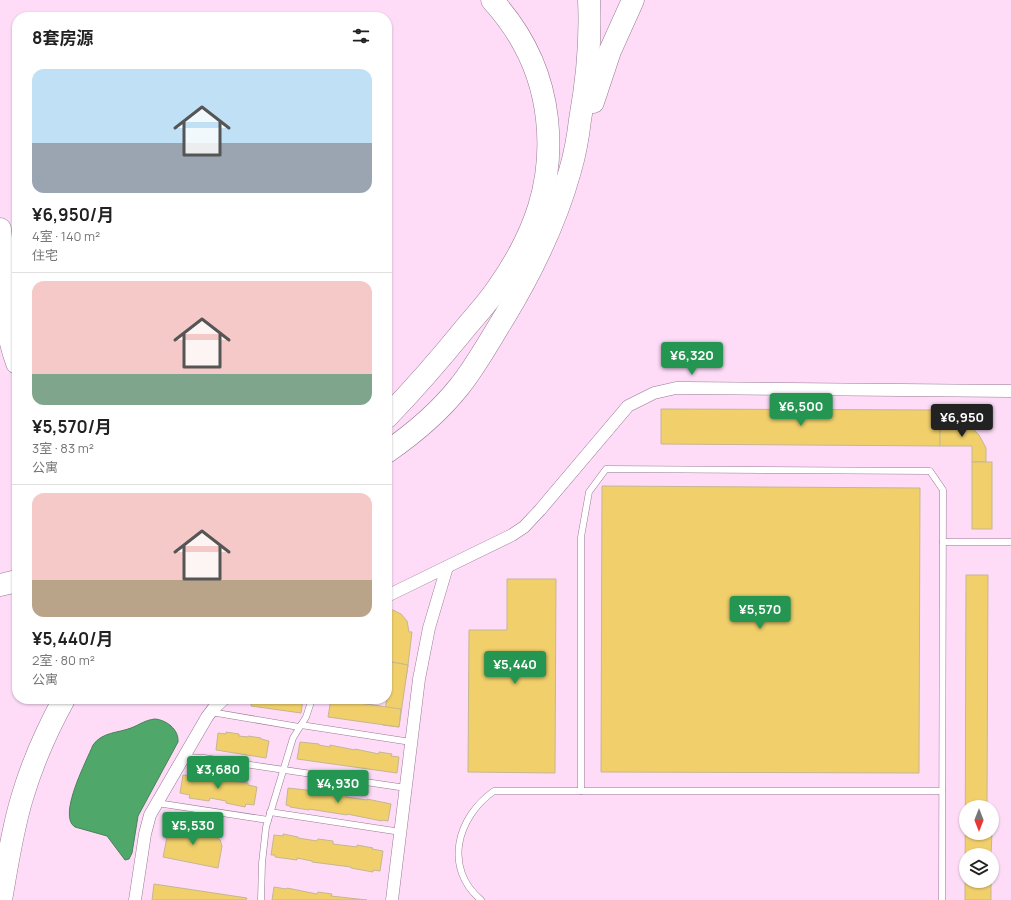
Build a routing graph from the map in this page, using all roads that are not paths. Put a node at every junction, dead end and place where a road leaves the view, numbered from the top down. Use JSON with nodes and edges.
{"nodes":[{"id":1,"x":492,"y":0,"type":"edge"},
{"id":2,"x":577,"y":0,"type":"edge"},
{"id":3,"x":589,"y":0,"type":"edge"},
{"id":4,"x":633,"y":0,"type":"edge"},
{"id":5,"x":571,"y":170,"type":"junction"},
{"id":6,"x":539,"y":208,"type":"junction"},
{"id":7,"x":0,"y":229,"type":"edge"},
{"id":8,"x":12,"y":346,"type":"edge"},
{"id":9,"x":1011,"y":391,"type":"edge"},
{"id":10,"x":392,"y":412,"type":"edge"},
{"id":11,"x":392,"y":448,"type":"edge"},
{"id":12,"x":943,"y":542,"type":"junction"},
{"id":13,"x":1011,"y":542,"type":"edge"},
{"id":14,"x":447,"y":567,"type":"junction"},
{"id":15,"x":12,"y":582,"type":"edge"},
{"id":16,"x":0,"y":585,"type":"edge"},
{"id":17,"x":12,"y":593,"type":"edge"},
{"id":18,"x":392,"y":594,"type":"edge"},
{"id":19,"x":0,"y":596,"type":"edge"},
{"id":20,"x":61,"y":704,"type":"edge"},
{"id":21,"x":219,"y":704,"type":"edge"},
{"id":22,"x":310,"y":704,"type":"edge"},
{"id":23,"x":211,"y":712,"type":"junction"},
{"id":24,"x":300,"y":726,"type":"junction"},
{"id":25,"x":411,"y":742,"type":"junction"},
{"id":26,"x":184,"y":757,"type":"junction"},
{"id":27,"x":283,"y":770,"type":"junction"},
{"id":28,"x":406,"y":788,"type":"junction"},
{"id":29,"x":581,"y":791,"type":"junction"},
{"id":30,"x":942,"y":791,"type":"junction"},
{"id":31,"x":157,"y":803,"type":"junction"},
{"id":32,"x":270,"y":812,"type":"junction"},
{"id":33,"x":268,"y":820,"type":"junction"},
{"id":34,"x":401,"y":832,"type":"junction"},
{"id":35,"x":1,"y":900,"type":"edge"},
{"id":36,"x":135,"y":900,"type":"edge"},
{"id":37,"x":261,"y":900,"type":"edge"},
{"id":38,"x":392,"y":900,"type":"edge"},
{"id":39,"x":481,"y":900,"type":"edge"},
{"id":40,"x":942,"y":900,"type":"edge"}],
"edges":[{"from":1,"to":6,"type":"highway"},
{"from":2,"to":6,"type":"highway"},
{"from":3,"to":5,"type":"highway"},
{"from":4,"to":5,"type":"highway"},
{"from":5,"to":11,"type":"highway"},
{"from":6,"to":10,"type":"highway"},
{"from":7,"to":8,"type":"highway"},
{"from":9,"to":14,"type":"street"},
{"from":12,"to":13,"type":"lane"},
{"from":12,"to":29,"type":"lane"},
{"from":12,"to":30,"type":"lane"},
{"from":14,"to":18,"type":"street"},
{"from":14,"to":25,"type":"street"},
{"from":15,"to":16,"type":"highway"},
{"from":17,"to":19,"type":"highway"},
{"from":20,"to":35,"type":"highway"},
{"from":21,"to":23,"type":"street"},
{"from":22,"to":24,"type":"lane"},
{"from":23,"to":24,"type":"lane"},
{"from":23,"to":26,"type":"street"},
{"from":24,"to":25,"type":"lane"},
{"from":24,"to":27,"type":"lane"},
{"from":25,"to":28,"type":"street"},
{"from":26,"to":27,"type":"lane"},
{"from":26,"to":31,"type":"street"},
{"from":27,"to":28,"type":"lane"},
{"from":27,"to":32,"type":"lane"},
{"from":28,"to":34,"type":"street"},
{"from":29,"to":30,"type":"lane"},
{"from":29,"to":39,"type":"lane"},
{"from":30,"to":40,"type":"lane"},
{"from":31,"to":33,"type":"lane"},
{"from":31,"to":36,"type":"street"},
{"from":32,"to":33,"type":"lane"},
{"from":32,"to":34,"type":"lane"},
{"from":33,"to":37,"type":"lane"},
{"from":34,"to":38,"type":"street"}]}
